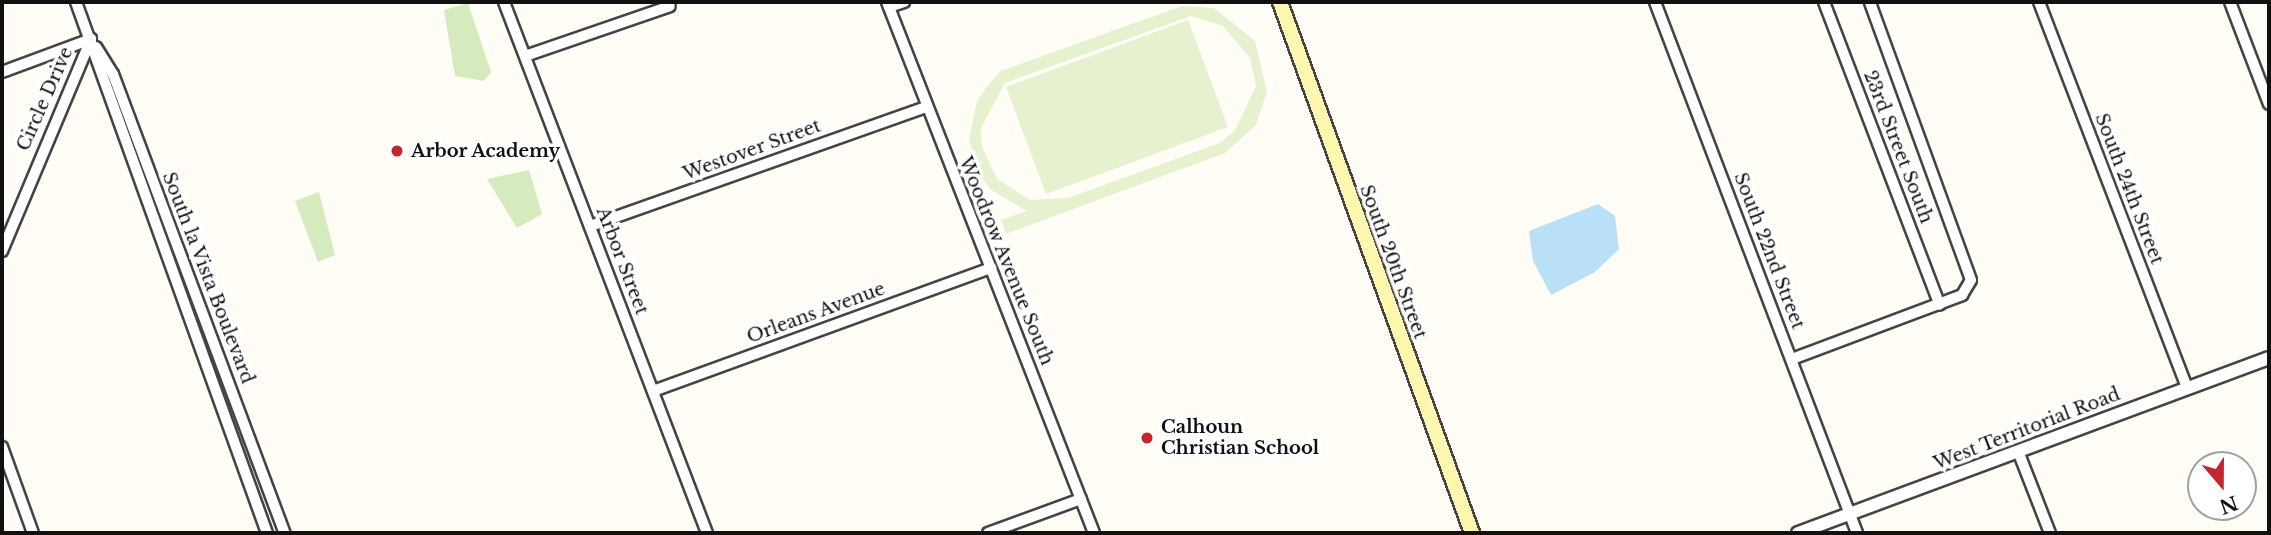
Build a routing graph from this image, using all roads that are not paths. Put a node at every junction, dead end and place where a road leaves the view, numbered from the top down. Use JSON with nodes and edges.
{"nodes":[{"id":1,"x":76,"y":2,"type":"edge"},
{"id":2,"x":504,"y":2,"type":"edge"},
{"id":3,"x":904,"y":2,"type":"edge"},
{"id":4,"x":1280,"y":2,"type":"edge"},
{"id":5,"x":1655,"y":2,"type":"edge"},
{"id":6,"x":1824,"y":2,"type":"edge"},
{"id":7,"x":1870,"y":2,"type":"edge"},
{"id":8,"x":2039,"y":2,"type":"edge"},
{"id":9,"x":2230,"y":2,"type":"edge"},
{"id":10,"x":888,"y":4,"type":"edge"},
{"id":11,"x":670,"y":6,"type":"dead end"},
{"id":12,"x":91,"y":39,"type":"junction"},
{"id":13,"x":525,"y":56,"type":"junction"},
{"id":14,"x":2,"y":72,"type":"edge"},
{"id":15,"x":2269,"y":104,"type":"edge"},
{"id":16,"x":926,"y":107,"type":"junction"},
{"id":17,"x":590,"y":226,"type":"junction"},
{"id":18,"x":2,"y":251,"type":"edge"},
{"id":19,"x":991,"y":268,"type":"junction"},
{"id":20,"x":1940,"y":305,"type":"junction"},
{"id":21,"x":2269,"y":358,"type":"edge"},
{"id":22,"x":1792,"y":359,"type":"junction"},
{"id":23,"x":2187,"y":388,"type":"junction"},
{"id":24,"x":653,"y":391,"type":"junction"},
{"id":25,"x":2,"y":447,"type":"edge"},
{"id":26,"x":2018,"y":451,"type":"junction"},
{"id":27,"x":1081,"y":499,"type":"junction"},
{"id":28,"x":1850,"y":514,"type":"junction"},
{"id":29,"x":33,"y":533,"type":"edge"},
{"id":30,"x":267,"y":533,"type":"edge"},
{"id":31,"x":285,"y":533,"type":"edge"},
{"id":32,"x":707,"y":533,"type":"edge"},
{"id":33,"x":988,"y":533,"type":"edge"},
{"id":34,"x":1094,"y":533,"type":"edge"},
{"id":35,"x":1472,"y":533,"type":"edge"},
{"id":36,"x":1798,"y":533,"type":"edge"},
{"id":37,"x":1857,"y":533,"type":"edge"},
{"id":38,"x":2050,"y":533,"type":"edge"}],
"edges":[{"from":1,"to":12,"type":"street","name":"South la Vista Boulevard"},
{"from":2,"to":13,"type":"street","name":"Arbor Street"},
{"from":3,"to":10,"type":"street"},
{"from":4,"to":35,"type":"main road","name":"South 20th Street"},
{"from":5,"to":22,"type":"street","name":"South 22nd Street"},
{"from":6,"to":20,"type":"street","name":"23rd Street South"},
{"from":7,"to":20,"type":"street","name":"23rd Street South"},
{"from":8,"to":23,"type":"street","name":"South 24th Street"},
{"from":9,"to":15,"type":"street"},
{"from":10,"to":16,"type":"street","name":"Woodrow Avenue South"},
{"from":11,"to":13,"type":"street"},
{"from":12,"to":14,"type":"street"},
{"from":12,"to":18,"type":"street","name":"Circle Drive"},
{"from":12,"to":30,"type":"street","name":"South la Vista Boulevard"},
{"from":12,"to":31,"type":"street","name":"South la Vista Boulevard"},
{"from":13,"to":17,"type":"street","name":"Arbor Street"},
{"from":16,"to":17,"type":"street","name":"Westover Street"},
{"from":16,"to":19,"type":"street","name":"Woodrow Avenue South"},
{"from":17,"to":24,"type":"street","name":"Arbor Street"},
{"from":19,"to":24,"type":"street","name":"Orleans Avenue"},
{"from":19,"to":27,"type":"street","name":"Woodrow Avenue South"},
{"from":20,"to":22,"type":"street"},
{"from":21,"to":23,"type":"street","name":"West Territorial Road"},
{"from":22,"to":28,"type":"street","name":"South 22nd Street"},
{"from":23,"to":26,"type":"street","name":"West Territorial Road"},
{"from":24,"to":32,"type":"street","name":"Arbor Street"},
{"from":25,"to":29,"type":"street"},
{"from":26,"to":28,"type":"street","name":"West Territorial Road"},
{"from":26,"to":38,"type":"street"},
{"from":27,"to":33,"type":"street"},
{"from":27,"to":34,"type":"street","name":"Woodrow Avenue South"},
{"from":28,"to":36,"type":"street","name":"West Territorial Road"},
{"from":28,"to":37,"type":"street","name":"South 22nd Street"}]}
